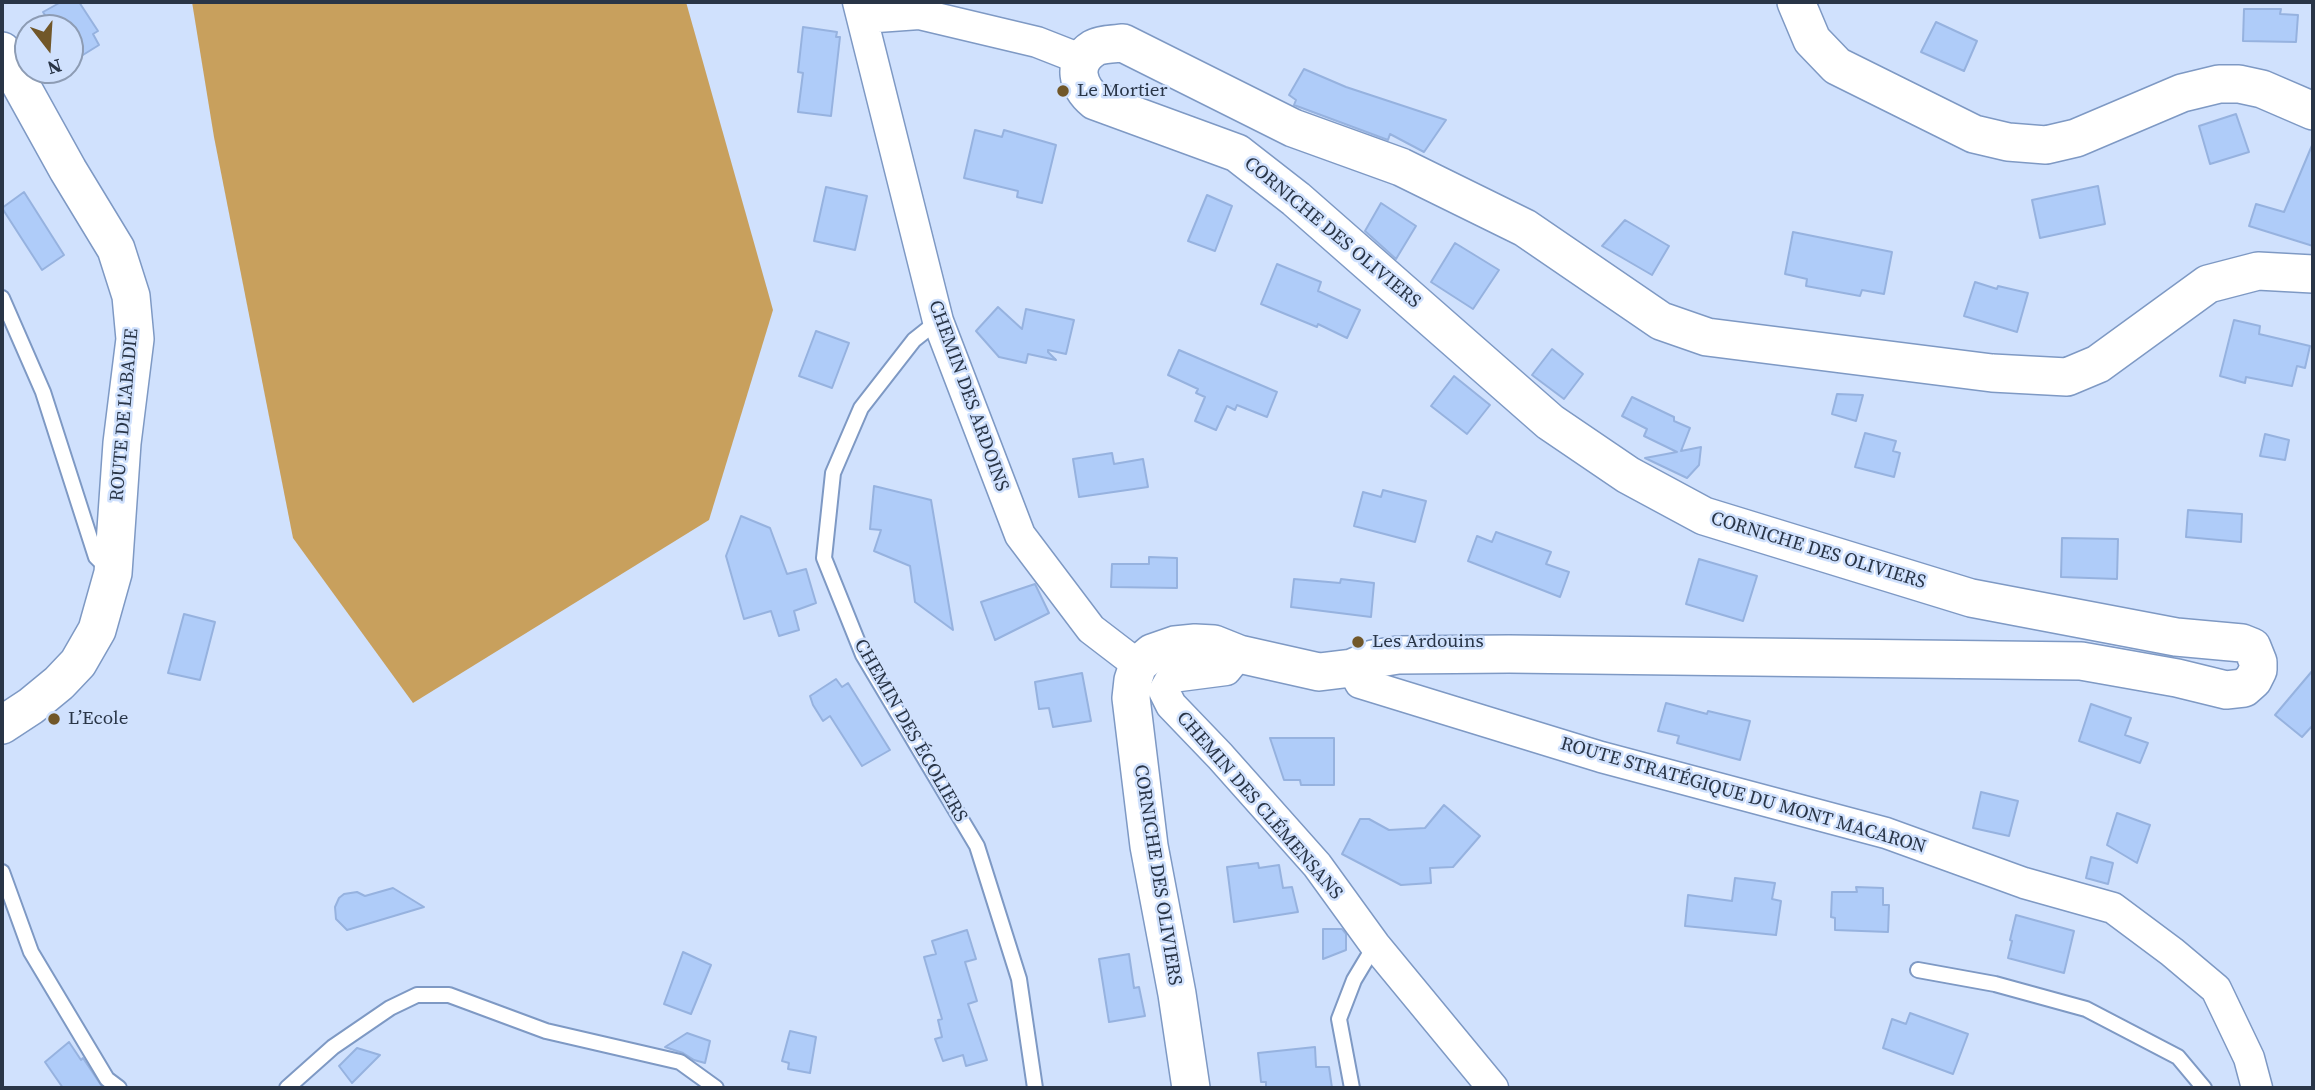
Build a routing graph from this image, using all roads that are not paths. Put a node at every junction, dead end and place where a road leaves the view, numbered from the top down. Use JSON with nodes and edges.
{"nodes":[{"id":1,"x":1796,"y":2,"type":"edge"},
{"id":2,"x":861,"y":10,"type":"edge"},
{"id":3,"x":2,"y":51,"type":"edge"},
{"id":4,"x":1083,"y":60,"type":"junction"},
{"id":5,"x":2313,"y":111,"type":"edge"},
{"id":6,"x":2313,"y":274,"type":"edge"},
{"id":7,"x":2,"y":299,"type":"edge"},
{"id":8,"x":938,"y":321,"type":"junction"},
{"id":9,"x":113,"y":573,"type":"junction"},
{"id":10,"x":1239,"y":654,"type":"junction"},
{"id":11,"x":1138,"y":665,"type":"junction"},
{"id":12,"x":1352,"y":668,"type":"junction"},
{"id":13,"x":2,"y":724,"type":"edge"},
{"id":14,"x":2,"y":872,"type":"edge"},
{"id":15,"x":1375,"y":944,"type":"junction"},
{"id":16,"x":1918,"y":970,"type":"dead end"},
{"id":17,"x":119,"y":1088,"type":"edge"},
{"id":18,"x":287,"y":1088,"type":"edge"},
{"id":19,"x":716,"y":1088,"type":"edge"},
{"id":20,"x":1035,"y":1088,"type":"edge"},
{"id":21,"x":1191,"y":1088,"type":"edge"},
{"id":22,"x":1352,"y":1088,"type":"edge"},
{"id":23,"x":1493,"y":1088,"type":"edge"},
{"id":24,"x":2204,"y":1088,"type":"edge"},
{"id":25,"x":2257,"y":1088,"type":"edge"}],
"edges":[{"from":1,"to":5,"type":"street"},
{"from":2,"to":4,"type":"street"},
{"from":2,"to":8,"type":"street","name":"CHEMIN DES ARDOINS"},
{"from":3,"to":9,"type":"street","name":"ROUTE DE L'ABADIE"},
{"from":4,"to":6,"type":"street"},
{"from":4,"to":12,"type":"street","name":"CORNICHE DES OLIVIERS"},
{"from":7,"to":9,"type":"lane"},
{"from":8,"to":11,"type":"street","name":"CHEMIN DES ARDOINS"},
{"from":8,"to":20,"type":"lane","name":"CHEMIN DES ÉCOLIERS"},
{"from":9,"to":13,"type":"street","name":"ROUTE DE L'ABADIE"},
{"from":10,"to":11,"type":"street","name":"CORNICHE DES OLIVIERS"},
{"from":10,"to":12,"type":"street","name":"CORNICHE DES OLIVIERS"},
{"from":10,"to":15,"type":"street","name":"CHEMIN DES CLÉMENSANS"},
{"from":11,"to":21,"type":"street","name":"CORNICHE DES OLIVIERS"},
{"from":12,"to":25,"type":"street","name":"ROUTE STRATÉGIQUE DU MONT MACARON"},
{"from":14,"to":17,"type":"lane"},
{"from":15,"to":22,"type":"lane"},
{"from":15,"to":23,"type":"street","name":"CHEMIN DES CLÉMENSANS"},
{"from":16,"to":24,"type":"lane"},
{"from":18,"to":19,"type":"lane"}]}
